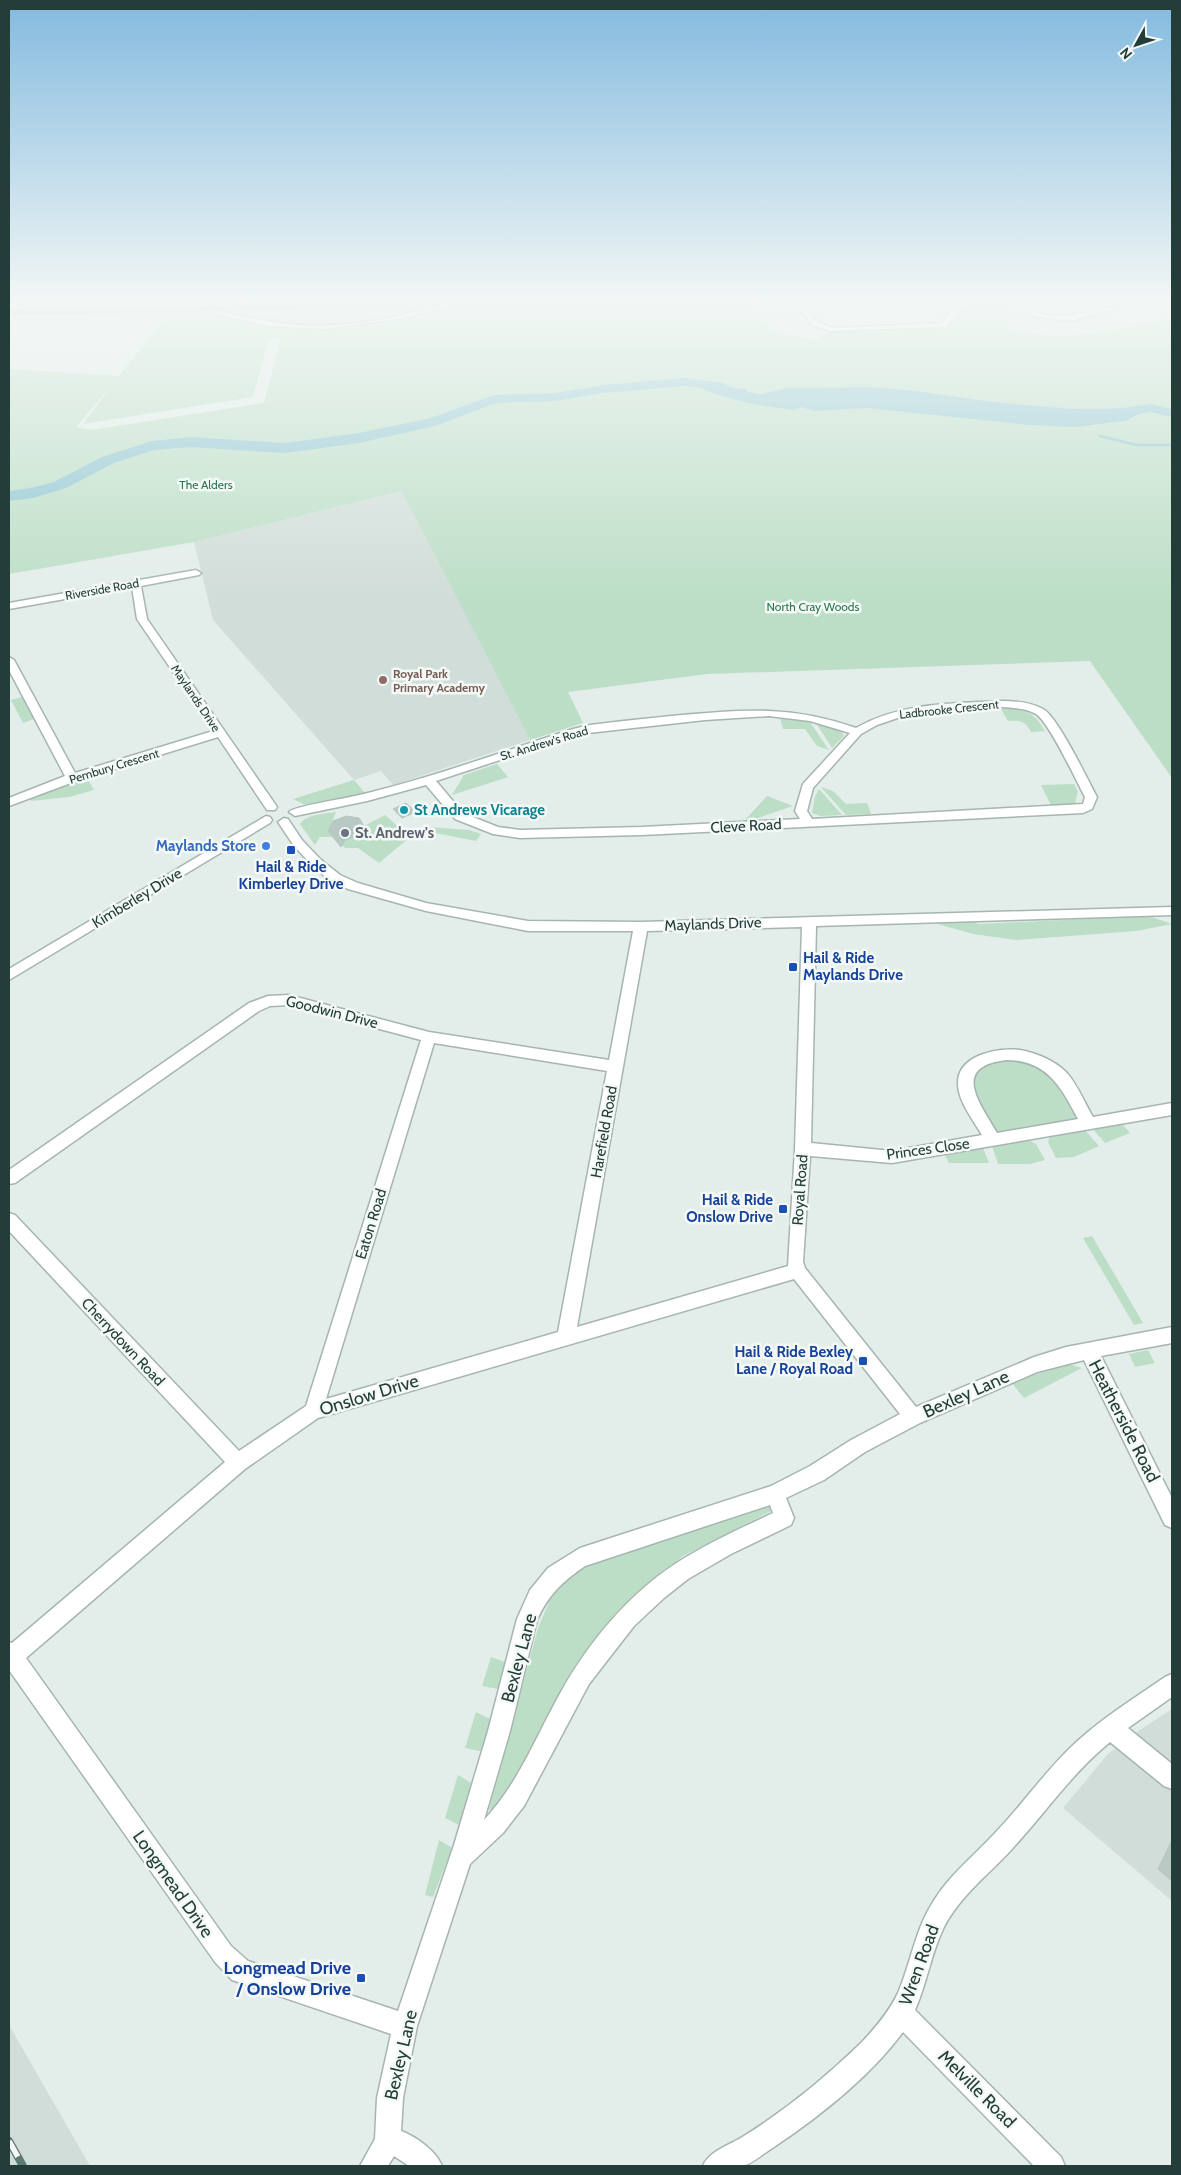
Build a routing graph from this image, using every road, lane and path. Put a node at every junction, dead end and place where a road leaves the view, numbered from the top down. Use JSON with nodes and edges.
{"nodes":[{"id":1,"x":196,"y":574,"type":"dead end"},
{"id":2,"x":136,"y":584,"type":"junction"},
{"id":3,"x":9,"y":606,"type":"edge"},
{"id":4,"x":9,"y":660,"type":"edge"},
{"id":5,"x":857,"y":732,"type":"junction"},
{"id":6,"x":220,"y":733,"type":"junction"},
{"id":7,"x":72,"y":778,"type":"junction"},
{"id":8,"x":428,"y":780,"type":"junction"},
{"id":9,"x":9,"y":802,"type":"edge"},
{"id":10,"x":271,"y":807,"type":"junction"},
{"id":11,"x":1083,"y":809,"type":"joint"},
{"id":12,"x":295,"y":812,"type":"junction"},
{"id":13,"x":266,"y":820,"type":"junction"},
{"id":14,"x":284,"y":822,"type":"junction"},
{"id":15,"x":808,"y":822,"type":"junction"},
{"id":16,"x":1172,"y":911,"type":"edge"},
{"id":17,"x":809,"y":922,"type":"junction"},
{"id":18,"x":641,"y":927,"type":"junction"},
{"id":19,"x":9,"y":975,"type":"edge"},
{"id":20,"x":429,"y":1037,"type":"junction"},
{"id":21,"x":616,"y":1067,"type":"junction"},
{"id":22,"x":1172,"y":1109,"type":"edge"},
{"id":23,"x":1089,"y":1124,"type":"junction"},
{"id":24,"x":993,"y":1140,"type":"junction"},
{"id":25,"x":803,"y":1149,"type":"junction"},
{"id":26,"x":9,"y":1178,"type":"edge"},
{"id":27,"x":9,"y":1220,"type":"edge"},
{"id":28,"x":797,"y":1271,"type":"junction"},
{"id":29,"x":1172,"y":1335,"type":"edge"},
{"id":30,"x":566,"y":1337,"type":"junction"},
{"id":31,"x":1089,"y":1351,"type":"junction"},
{"id":32,"x":313,"y":1412,"type":"junction"},
{"id":33,"x":913,"y":1417,"type":"junction"},
{"id":34,"x":238,"y":1463,"type":"junction"},
{"id":35,"x":775,"y":1494,"type":"junction"},
{"id":36,"x":1172,"y":1518,"type":"edge"},
{"id":37,"x":10,"y":1654,"type":"edge"},
{"id":38,"x":1172,"y":1684,"type":"edge"},
{"id":39,"x":1110,"y":1728,"type":"junction"},
{"id":40,"x":1172,"y":1778,"type":"edge"},
{"id":41,"x":461,"y":1858,"type":"junction"},
{"id":42,"x":901,"y":2013,"type":"junction"},
{"id":43,"x":405,"y":2026,"type":"junction"},
{"id":44,"x":388,"y":2142,"type":"junction"},
{"id":45,"x":373,"y":2166,"type":"edge"},
{"id":46,"x":429,"y":2166,"type":"edge"},
{"id":47,"x":716,"y":2166,"type":"edge"},
{"id":48,"x":1052,"y":2166,"type":"edge"}],
"edges":[{"from":1,"to":2,"type":"street","name":"Riverside Road"},
{"from":2,"to":3,"type":"street","name":"Riverside Road"},
{"from":2,"to":6,"type":"street","name":"Maylands Drive"},
{"from":4,"to":7,"type":"street"},
{"from":5,"to":8,"type":"street","name":"St. Andrew's Road"},
{"from":5,"to":11,"type":"street","name":"Ladbrooke Crescent"},
{"from":5,"to":15,"type":"street","name":"Ladbrooke Crescent"},
{"from":6,"to":7,"type":"street","name":"Pembury Crescent"},
{"from":6,"to":10,"type":"street","name":"Maylands Drive"},
{"from":7,"to":9,"type":"street","name":"Pembury Crescent"},
{"from":8,"to":12,"type":"street","name":"St. Andrew's Road"},
{"from":8,"to":15,"type":"street","name":"Cleve Road"},
{"from":10,"to":12,"type":"street"},
{"from":10,"to":13,"type":"street"},
{"from":11,"to":15,"type":"street","name":"Cleve Road"},
{"from":12,"to":14,"type":"street"},
{"from":13,"to":14,"type":"street"},
{"from":13,"to":19,"type":"street","name":"Kimberley Drive"},
{"from":14,"to":18,"type":"street","name":"Maylands Drive"},
{"from":16,"to":17,"type":"street","name":"Maylands Drive"},
{"from":17,"to":18,"type":"street","name":"Maylands Drive"},
{"from":17,"to":25,"type":"street","name":"Royal Road"},
{"from":18,"to":21,"type":"street","name":"Harefield Road"},
{"from":20,"to":21,"type":"street","name":"Goodwin Drive"},
{"from":20,"to":26,"type":"street","name":"Goodwin Drive"},
{"from":20,"to":32,"type":"street","name":"Eaton Road"},
{"from":21,"to":30,"type":"street","name":"Harefield Road"},
{"from":22,"to":23,"type":"street","name":"Princes Close"},
{"from":23,"to":24,"type":"street","name":"Princes Close"},
{"from":23,"to":24,"type":"street","name":"Princes Close"},
{"from":24,"to":25,"type":"street","name":"Princes Close"},
{"from":25,"to":28,"type":"street","name":"Royal Road"},
{"from":27,"to":34,"type":"street","name":"Cherrydown Road"},
{"from":28,"to":30,"type":"street","name":"Onslow Drive"},
{"from":28,"to":33,"type":"street"},
{"from":29,"to":31,"type":"street","name":"Bexley Lane"},
{"from":30,"to":32,"type":"street","name":"Onslow Drive"},
{"from":31,"to":33,"type":"street","name":"Bexley Lane"},
{"from":31,"to":36,"type":"street","name":"Heatherside Road"},
{"from":32,"to":34,"type":"street","name":"Onslow Drive"},
{"from":33,"to":35,"type":"street","name":"Bexley Lane"},
{"from":34,"to":37,"type":"street","name":"Onslow Drive"},
{"from":35,"to":41,"type":"street","name":"Bexley Lane"},
{"from":35,"to":41,"type":"street","name":"Bexley Lane"},
{"from":37,"to":43,"type":"street","name":"Longmead Drive"},
{"from":38,"to":39,"type":"street","name":"Wren Road"},
{"from":39,"to":40,"type":"street"},
{"from":39,"to":42,"type":"street","name":"Wren Road"},
{"from":41,"to":43,"type":"street","name":"Bexley Lane"},
{"from":42,"to":47,"type":"street","name":"Wren Road"},
{"from":42,"to":48,"type":"street","name":"Melville Road"},
{"from":43,"to":44,"type":"street","name":"Bexley Lane"},
{"from":44,"to":45,"type":"street","name":"Bexley Lane"},
{"from":44,"to":46,"type":"street"}]}
